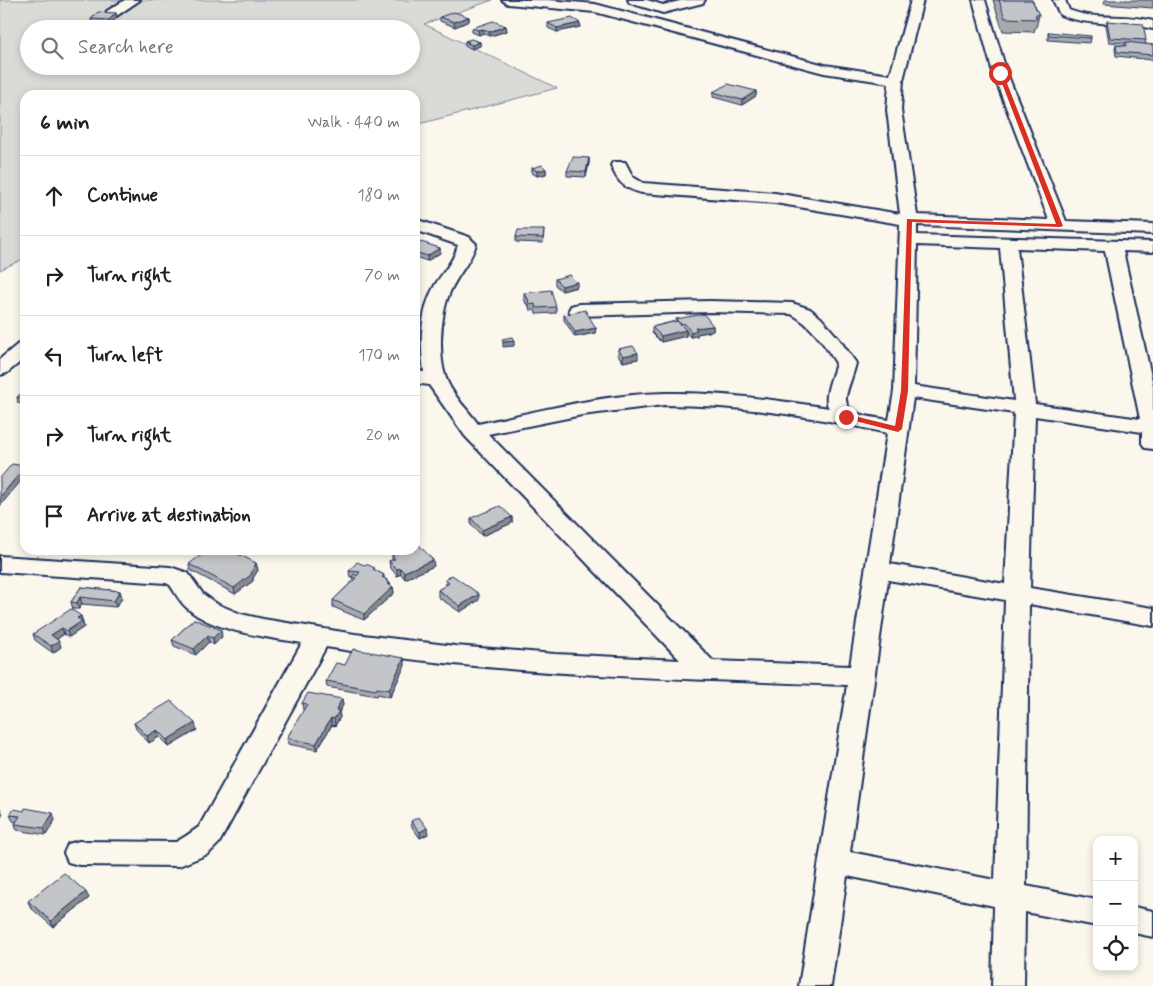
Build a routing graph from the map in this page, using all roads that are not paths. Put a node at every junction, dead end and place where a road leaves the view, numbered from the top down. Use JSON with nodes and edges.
{"nodes":[{"id":1,"x":134,"y":0,"type":"edge"},
{"id":2,"x":508,"y":0,"type":"edge"},
{"id":3,"x":634,"y":0,"type":"edge"},
{"id":4,"x":699,"y":0,"type":"edge"},
{"id":5,"x":917,"y":0,"type":"edge"},
{"id":6,"x":979,"y":0,"type":"edge"},
{"id":7,"x":1059,"y":0,"type":"edge"},
{"id":8,"x":663,"y":9,"type":"junction"},
{"id":9,"x":111,"y":14,"type":"edge"},
{"id":10,"x":638,"y":18,"type":"junction"},
{"id":11,"x":1153,"y":25,"type":"edge"},
{"id":12,"x":896,"y":80,"type":"junction"},
{"id":13,"x":619,"y":165,"type":"dead end"},
{"id":14,"x":420,"y":226,"type":"edge"},
{"id":15,"x":1060,"y":226,"type":"junction"},
{"id":16,"x":1153,"y":229,"type":"edge"},
{"id":17,"x":909,"y":230,"type":"junction"},
{"id":18,"x":1008,"y":242,"type":"junction"},
{"id":19,"x":1113,"y":246,"type":"junction"},
{"id":20,"x":1153,"y":248,"type":"edge"},
{"id":21,"x":578,"y":310,"type":"edge"},
{"id":22,"x":20,"y":352,"type":"edge"},
{"id":23,"x":0,"y":369,"type":"edge"},
{"id":24,"x":426,"y":378,"type":"edge"},
{"id":25,"x":904,"y":391,"type":"junction"},
{"id":26,"x":1025,"y":409,"type":"junction"},
{"id":27,"x":846,"y":417,"type":"junction"},
{"id":28,"x":898,"y":429,"type":"junction"},
{"id":29,"x":473,"y":431,"type":"junction"},
{"id":30,"x":1152,"y":432,"type":"edge"},
{"id":31,"x":0,"y":564,"type":"edge"},
{"id":32,"x":878,"y":570,"type":"junction"},
{"id":33,"x":1017,"y":594,"type":"junction"},
{"id":34,"x":1153,"y":617,"type":"edge"},
{"id":35,"x":318,"y":638,"type":"junction"},
{"id":36,"x":706,"y":670,"type":"junction"},
{"id":37,"x":860,"y":676,"type":"junction"},
{"id":38,"x":79,"y":852,"type":"dead end"},
{"id":39,"x":833,"y":861,"type":"junction"},
{"id":40,"x":1011,"y":896,"type":"junction"},
{"id":41,"x":1093,"y":911,"type":"edge"},
{"id":42,"x":1138,"y":921,"type":"edge"},
{"id":43,"x":1153,"y":924,"type":"edge"},
{"id":44,"x":815,"y":986,"type":"edge"},
{"id":45,"x":1008,"y":986,"type":"edge"}],
"edges":[{"from":1,"to":9,"type":"street"},
{"from":2,"to":10,"type":"street"},
{"from":3,"to":8,"type":"street"},
{"from":4,"to":8,"type":"street"},
{"from":5,"to":12,"type":"street"},
{"from":6,"to":15,"type":"street"},
{"from":7,"to":11,"type":"street"},
{"from":8,"to":10,"type":"street"},
{"from":10,"to":12,"type":"street"},
{"from":12,"to":17,"type":"street"},
{"from":13,"to":17,"type":"street"},
{"from":14,"to":24,"type":"street"},
{"from":15,"to":16,"type":"street"},
{"from":15,"to":17,"type":"street"},
{"from":17,"to":18,"type":"street"},
{"from":17,"to":25,"type":"street"},
{"from":18,"to":19,"type":"street"},
{"from":18,"to":26,"type":"street"},
{"from":19,"to":20,"type":"street"},
{"from":19,"to":30,"type":"street"},
{"from":21,"to":27,"type":"street"},
{"from":22,"to":23,"type":"street"},
{"from":24,"to":29,"type":"street"},
{"from":25,"to":26,"type":"street"},
{"from":25,"to":28,"type":"street"},
{"from":26,"to":30,"type":"street"},
{"from":26,"to":33,"type":"street"},
{"from":27,"to":28,"type":"street"},
{"from":27,"to":29,"type":"street"},
{"from":28,"to":32,"type":"street"},
{"from":29,"to":36,"type":"street"},
{"from":31,"to":35,"type":"street"},
{"from":32,"to":33,"type":"street"},
{"from":32,"to":37,"type":"street"},
{"from":33,"to":34,"type":"street"},
{"from":33,"to":40,"type":"street"},
{"from":35,"to":36,"type":"street"},
{"from":35,"to":38,"type":"street"},
{"from":36,"to":37,"type":"street"},
{"from":37,"to":39,"type":"street"},
{"from":39,"to":40,"type":"street"},
{"from":39,"to":44,"type":"street"},
{"from":40,"to":41,"type":"street"},
{"from":40,"to":45,"type":"street"},
{"from":42,"to":43,"type":"street"}]}
